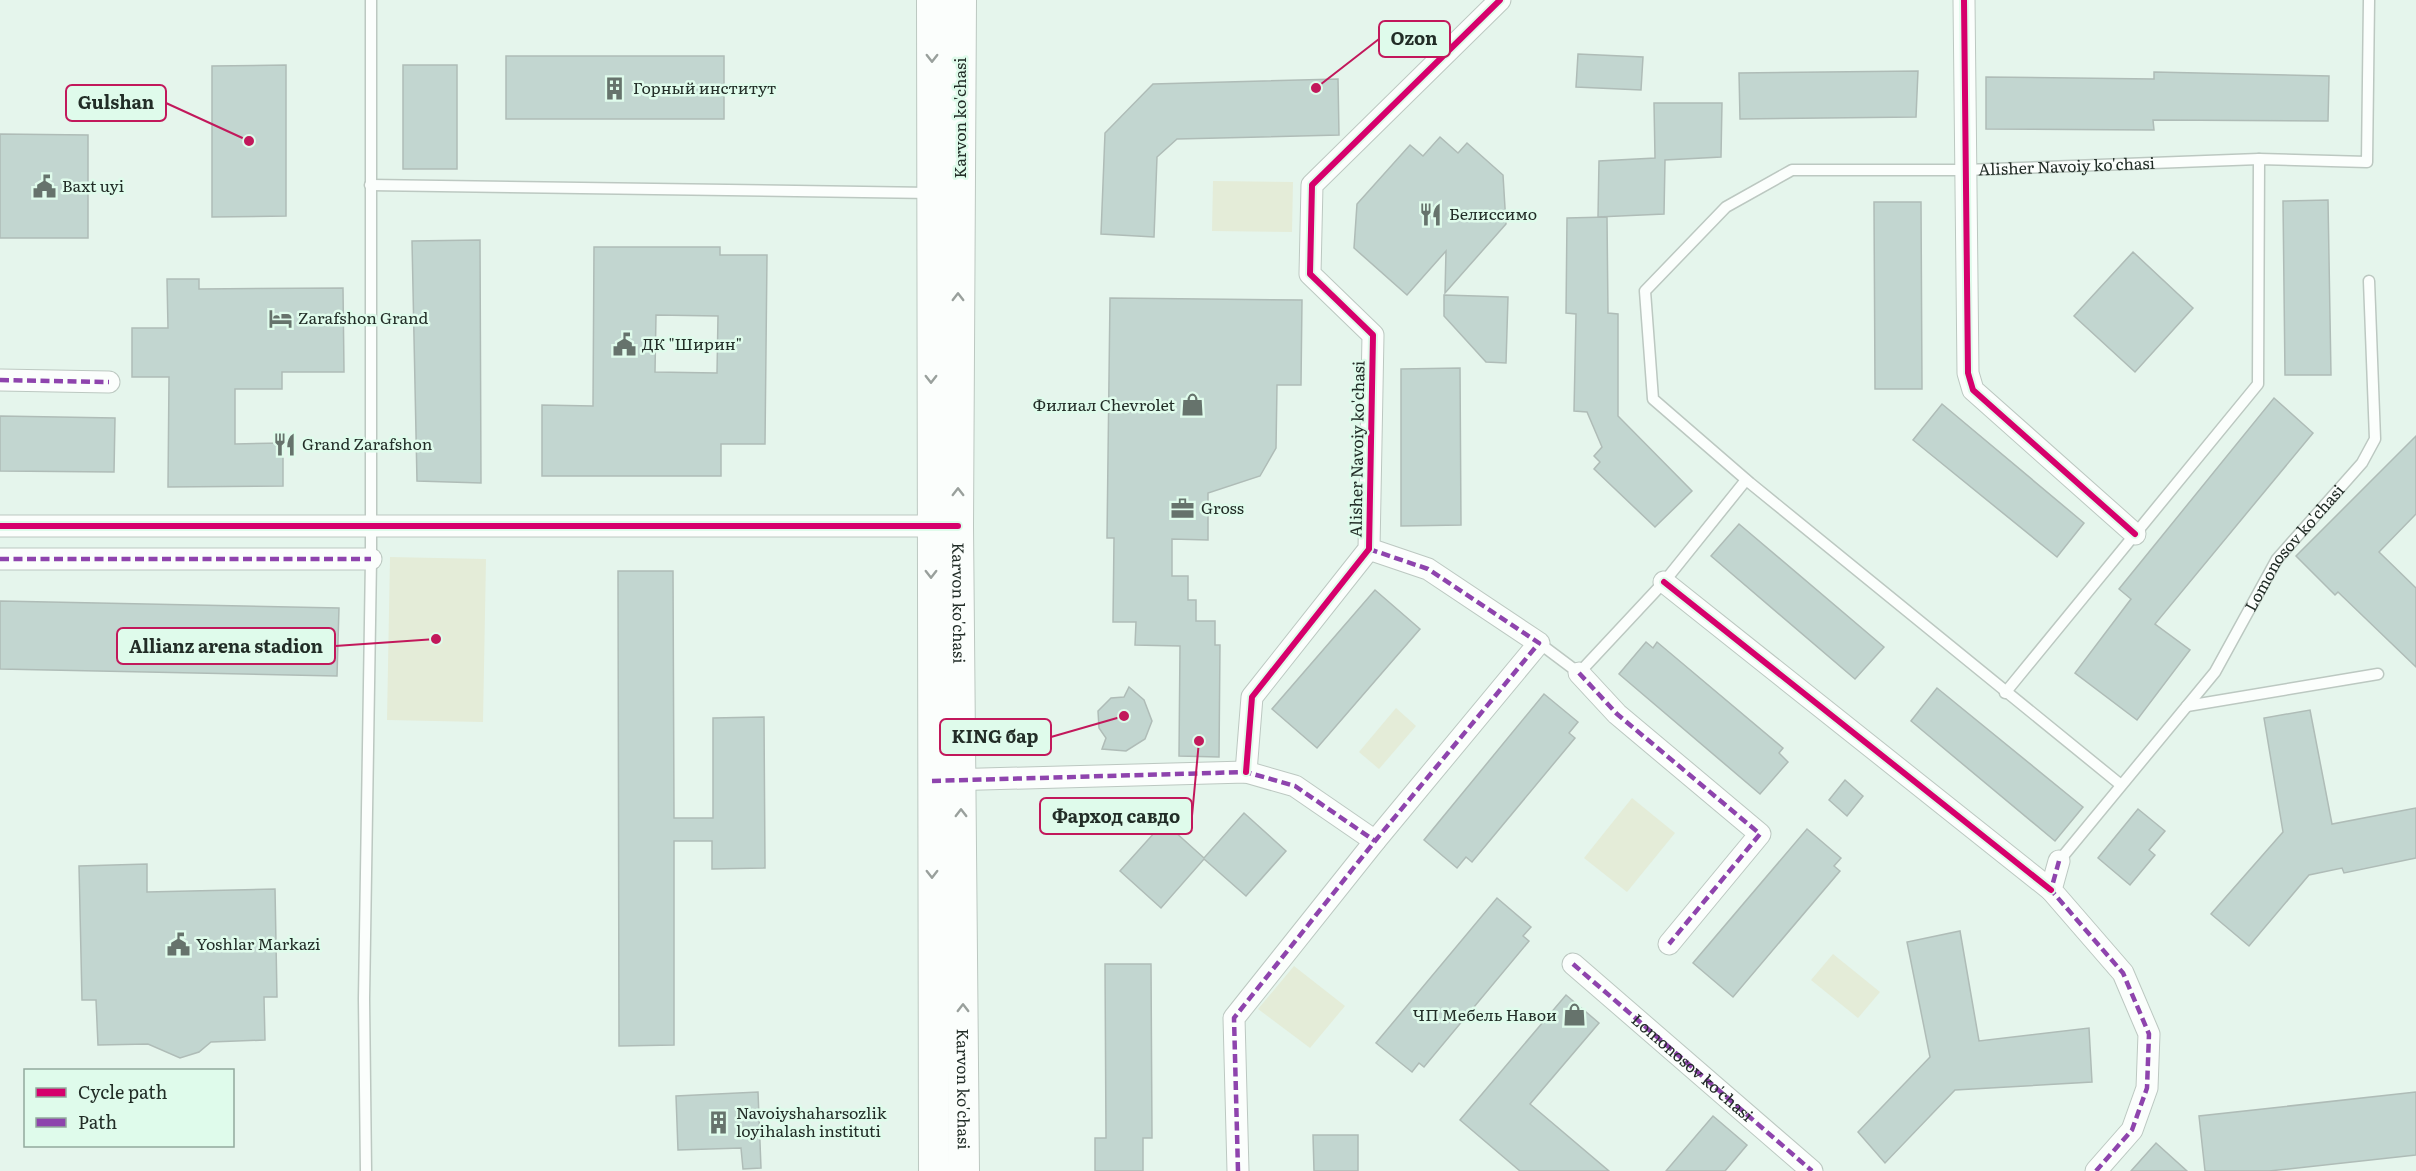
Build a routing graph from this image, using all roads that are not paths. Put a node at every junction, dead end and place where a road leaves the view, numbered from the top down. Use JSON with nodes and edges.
{"nodes":[{"id":1,"x":371,"y":0,"type":"edge"},
{"id":2,"x":932,"y":0,"type":"edge"},
{"id":3,"x":961,"y":0,"type":"edge"},
{"id":4,"x":1500,"y":0,"type":"edge"},
{"id":5,"x":1964,"y":0,"type":"edge"},
{"id":6,"x":2369,"y":0,"type":"edge"},
{"id":7,"x":2259,"y":159,"type":"junction"},
{"id":8,"x":1965,"y":170,"type":"junction"},
{"id":9,"x":370,"y":185,"type":"junction"},
{"id":10,"x":932,"y":193,"type":"junction"},
{"id":11,"x":2369,"y":281,"type":"dead end"},
{"id":12,"x":0,"y":380,"type":"edge"},
{"id":13,"x":109,"y":382,"type":"dead end"},
{"id":14,"x":1746,"y":480,"type":"junction"},
{"id":15,"x":0,"y":526,"type":"edge"},
{"id":16,"x":945,"y":526,"type":"junction"},
{"id":17,"x":371,"y":527,"type":"junction"},
{"id":18,"x":2135,"y":534,"type":"junction"},
{"id":19,"x":1369,"y":549,"type":"junction"},
{"id":20,"x":0,"y":559,"type":"edge"},
{"id":21,"x":371,"y":559,"type":"junction"},
{"id":22,"x":1664,"y":582,"type":"junction"},
{"id":23,"x":1539,"y":643,"type":"junction"},
{"id":24,"x":1578,"y":673,"type":"junction"},
{"id":25,"x":2379,"y":674,"type":"dead end"},
{"id":26,"x":2005,"y":693,"type":"junction"},
{"id":27,"x":2187,"y":706,"type":"junction"},
{"id":28,"x":1246,"y":772,"type":"junction"},
{"id":29,"x":961,"y":780,"type":"junction"},
{"id":30,"x":932,"y":781,"type":"junction"},
{"id":31,"x":2121,"y":785,"type":"junction"},
{"id":32,"x":1375,"y":841,"type":"junction"},
{"id":33,"x":2058,"y":861,"type":"joint"},
{"id":34,"x":2051,"y":890,"type":"junction"},
{"id":35,"x":1669,"y":944,"type":"dead end"},
{"id":36,"x":1572,"y":964,"type":"dead end"},
{"id":37,"x":366,"y":1171,"type":"edge"},
{"id":38,"x":934,"y":1171,"type":"edge"},
{"id":39,"x":964,"y":1171,"type":"edge"},
{"id":40,"x":1238,"y":1171,"type":"edge"},
{"id":41,"x":1812,"y":1171,"type":"edge"},
{"id":42,"x":2096,"y":1171,"type":"edge"}],
"edges":[{"from":1,"to":9,"type":"lane"},
{"from":2,"to":10,"type":"main road","one_way":true},
{"from":16,"to":3,"type":"main road","name":"Karvon ko'chasi","one_way":true},
{"from":4,"to":19,"type":"street","name":"Alisher Navoiy ko'chasi"},
{"from":5,"to":8,"type":"street"},
{"from":6,"to":7,"type":"lane","name":"Alisher Navoiy ko'chasi"},
{"from":7,"to":8,"type":"lane","name":"Alisher Navoiy ko'chasi"},
{"from":7,"to":18,"type":"lane"},
{"from":8,"to":14,"type":"lane","name":"Alisher Navoiy ko'chasi"},
{"from":8,"to":18,"type":"street"},
{"from":9,"to":10,"type":"lane"},
{"from":9,"to":17,"type":"lane"},
{"from":10,"to":16,"type":"main road","one_way":true},
{"from":11,"to":27,"type":"lane","name":"Lomonosov ko'chasi"},
{"from":12,"to":13,"type":"street"},
{"from":14,"to":22,"type":"lane"},
{"from":14,"to":26,"type":"lane"},
{"from":15,"to":17,"type":"street"},
{"from":16,"to":17,"type":"street"},
{"from":16,"to":29,"type":"main road","name":"Karvon ko'chasi"},
{"from":16,"to":30,"type":"main road","one_way":true},
{"from":17,"to":21,"type":"lane"},
{"from":18,"to":26,"type":"lane"},
{"from":19,"to":23,"type":"street"},
{"from":19,"to":28,"type":"street","name":"Alisher Navoiy ko'chasi"},
{"from":20,"to":21,"type":"street"},
{"from":21,"to":37,"type":"lane"},
{"from":22,"to":24,"type":"lane"},
{"from":22,"to":34,"type":"street"},
{"from":23,"to":24,"type":"lane"},
{"from":23,"to":32,"type":"street"},
{"from":24,"to":35,"type":"street"},
{"from":25,"to":27,"type":"lane"},
{"from":26,"to":31,"type":"lane"},
{"from":27,"to":31,"type":"lane","name":"Lomonosov ko'chasi"},
{"from":28,"to":29,"type":"street"},
{"from":28,"to":32,"type":"street"},
{"from":29,"to":30,"type":"street"},
{"from":39,"to":29,"type":"main road","name":"Karvon ko'chasi","one_way":true},
{"from":30,"to":38,"type":"main road","one_way":true},
{"from":31,"to":33,"type":"lane","name":"Lomonosov ko'chasi"},
{"from":32,"to":40,"type":"street"},
{"from":33,"to":34,"type":"street","name":"Lomonosov ko'chasi"},
{"from":34,"to":42,"type":"street"},
{"from":36,"to":41,"type":"street","name":"Lomonosov ko'chasi"}]}
